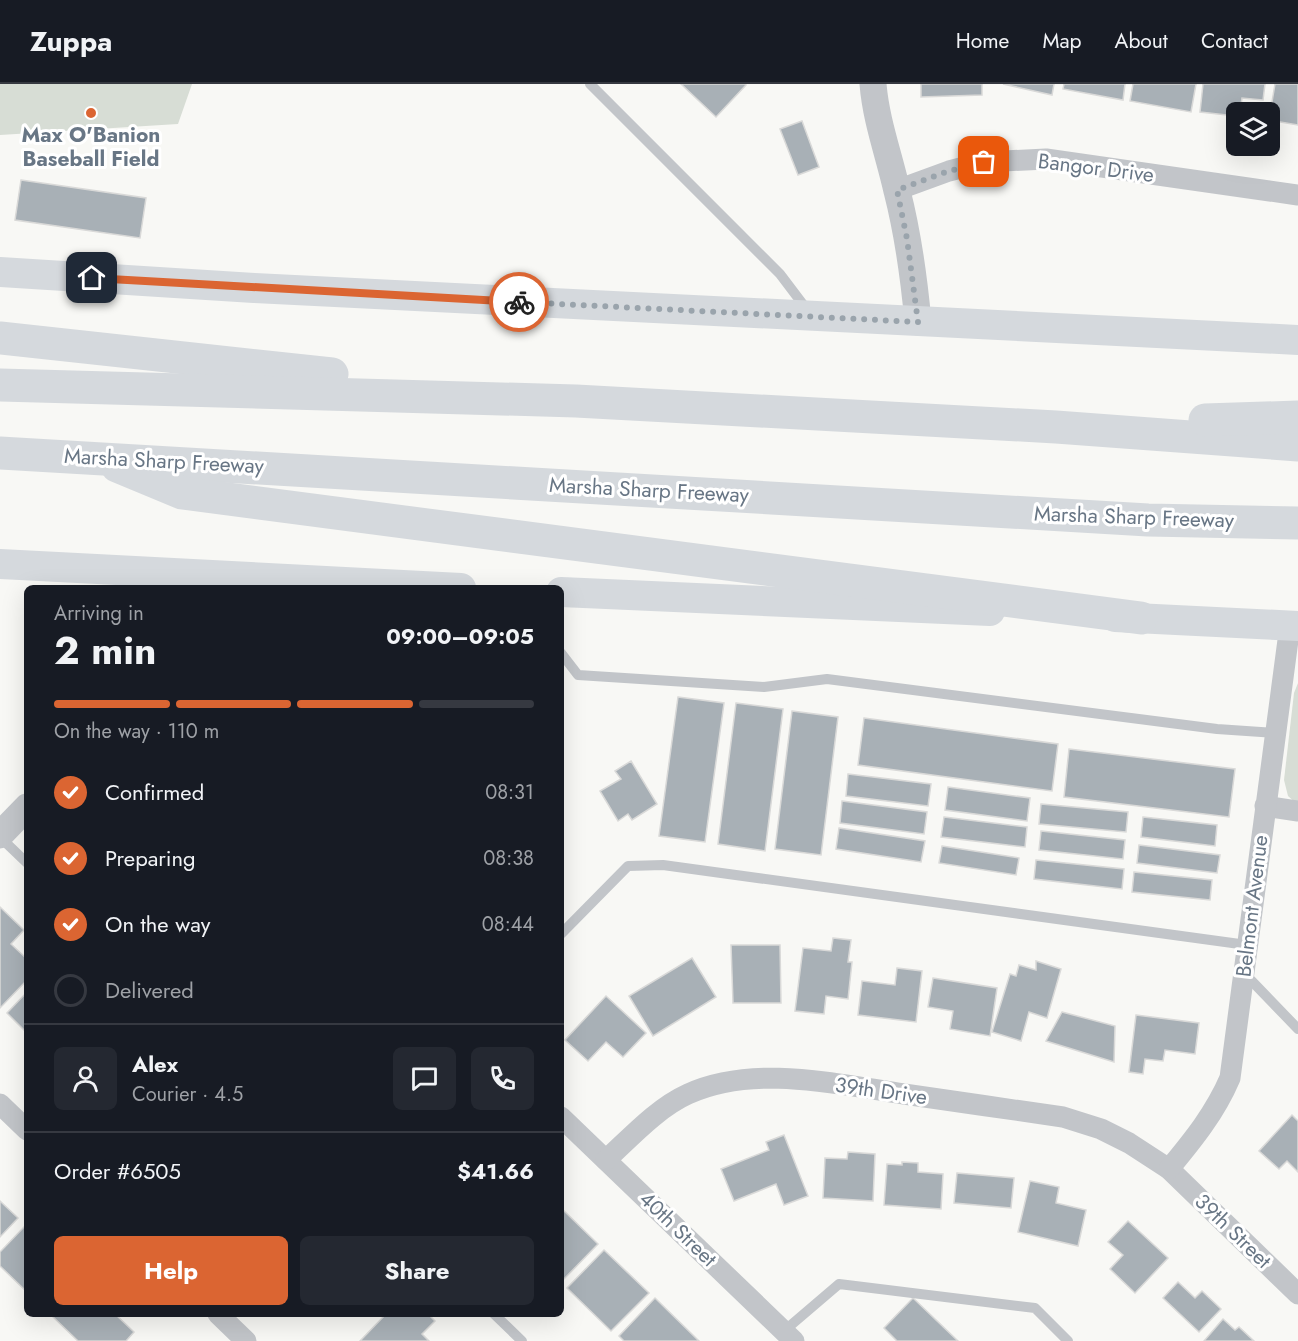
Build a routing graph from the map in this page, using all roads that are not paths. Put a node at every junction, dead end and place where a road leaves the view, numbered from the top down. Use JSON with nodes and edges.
{"nodes":[{"id":1,"x":590,"y":84,"type":"edge"},
{"id":2,"x":873,"y":84,"type":"edge"},
{"id":3,"x":897,"y":190,"type":"junction"},
{"id":4,"x":1298,"y":195,"type":"edge"},
{"id":5,"x":0,"y":272,"type":"edge"},
{"id":6,"x":813,"y":317,"type":"junction"},
{"id":7,"x":918,"y":322,"type":"junction"},
{"id":8,"x":0,"y":338,"type":"edge"},
{"id":9,"x":1298,"y":340,"type":"edge"},
{"id":10,"x":0,"y":385,"type":"edge"},
{"id":11,"x":576,"y":401,"type":"junction"},
{"id":12,"x":1298,"y":417,"type":"edge"},
{"id":13,"x":1056,"y":427,"type":"junction"},
{"id":14,"x":1298,"y":445,"type":"edge"},
{"id":15,"x":0,"y":453,"type":"edge"},
{"id":16,"x":96,"y":457,"type":"junction"},
{"id":17,"x":1298,"y":523,"type":"edge"},
{"id":18,"x":0,"y":564,"type":"edge"},
{"id":19,"x":242,"y":583,"type":"edge"},
{"id":20,"x":340,"y":585,"type":"edge"},
{"id":21,"x":564,"y":592,"type":"edge"},
{"id":22,"x":1141,"y":618,"type":"junction"},
{"id":23,"x":1294,"y":625,"type":"edge"},
{"id":24,"x":564,"y":657,"type":"edge"},
{"id":25,"x":1275,"y":733,"type":"junction"},
{"id":26,"x":1265,"y":806,"type":"junction"},
{"id":27,"x":24,"y":810,"type":"edge"},
{"id":28,"x":1298,"y":811,"type":"edge"},
{"id":29,"x":0,"y":836,"type":"edge"},
{"id":30,"x":24,"y":860,"type":"edge"},
{"id":31,"x":564,"y":931,"type":"edge"},
{"id":32,"x":1247,"y":945,"type":"junction"},
{"id":33,"x":1244,"y":972,"type":"junction"},
{"id":34,"x":1298,"y":1029,"type":"edge"},
{"id":35,"x":0,"y":1104,"type":"edge"},
{"id":36,"x":564,"y":1120,"type":"edge"},
{"id":37,"x":24,"y":1127,"type":"edge"},
{"id":38,"x":606,"y":1160,"type":"junction"},
{"id":39,"x":1169,"y":1168,"type":"junction"},
{"id":40,"x":1298,"y":1294,"type":"edge"},
{"id":41,"x":221,"y":1317,"type":"edge"},
{"id":42,"x":497,"y":1317,"type":"edge"},
{"id":43,"x":789,"y":1336,"type":"edge"},
{"id":44,"x":246,"y":1341,"type":"edge"},
{"id":45,"x":522,"y":1341,"type":"edge"},
{"id":46,"x":1068,"y":1341,"type":"edge"}],
"edges":[{"from":1,"to":6,"type":"lane"},
{"from":2,"to":3,"type":"street"},
{"from":3,"to":4,"type":"street","name":"Bangor Drive"},
{"from":3,"to":7,"type":"street"},
{"from":5,"to":6,"type":"main road"},
{"from":6,"to":7,"type":"main road"},
{"from":7,"to":9,"type":"main road"},
{"from":8,"to":11,"type":"highway"},
{"from":10,"to":11,"type":"highway"},
{"from":11,"to":13,"type":"highway"},
{"from":12,"to":13,"type":"highway"},
{"from":13,"to":14,"type":"highway"},
{"from":15,"to":16,"type":"highway","name":"Marsha Sharp Freeway"},
{"from":16,"to":17,"type":"highway","name":"Marsha Sharp Freeway"},
{"from":16,"to":22,"type":"highway"},
{"from":18,"to":19,"type":"main road"},
{"from":19,"to":20,"type":"main road"},
{"from":21,"to":22,"type":"main road"},
{"from":22,"to":23,"type":"main road"},
{"from":23,"to":25,"type":"street","name":"Belmont Avenue"},
{"from":24,"to":25,"type":"lane"},
{"from":25,"to":26,"type":"street","name":"Belmont Avenue"},
{"from":26,"to":28,"type":"street"},
{"from":26,"to":32,"type":"street","name":"Belmont Avenue"},
{"from":27,"to":29,"type":"street"},
{"from":29,"to":30,"type":"lane"},
{"from":31,"to":32,"type":"lane"},
{"from":32,"to":33,"type":"street","name":"Belmont Avenue"},
{"from":33,"to":34,"type":"lane"},
{"from":33,"to":39,"type":"street","name":"Belmont Avenue"},
{"from":35,"to":37,"type":"street"},
{"from":36,"to":38,"type":"street","name":"40th Street"},
{"from":38,"to":39,"type":"street","name":"39th Drive"},
{"from":38,"to":43,"type":"street","name":"40th Street"},
{"from":39,"to":40,"type":"street","name":"39th Street"},
{"from":41,"to":44,"type":"street"},
{"from":42,"to":45,"type":"lane"},
{"from":43,"to":46,"type":"lane"}]}
